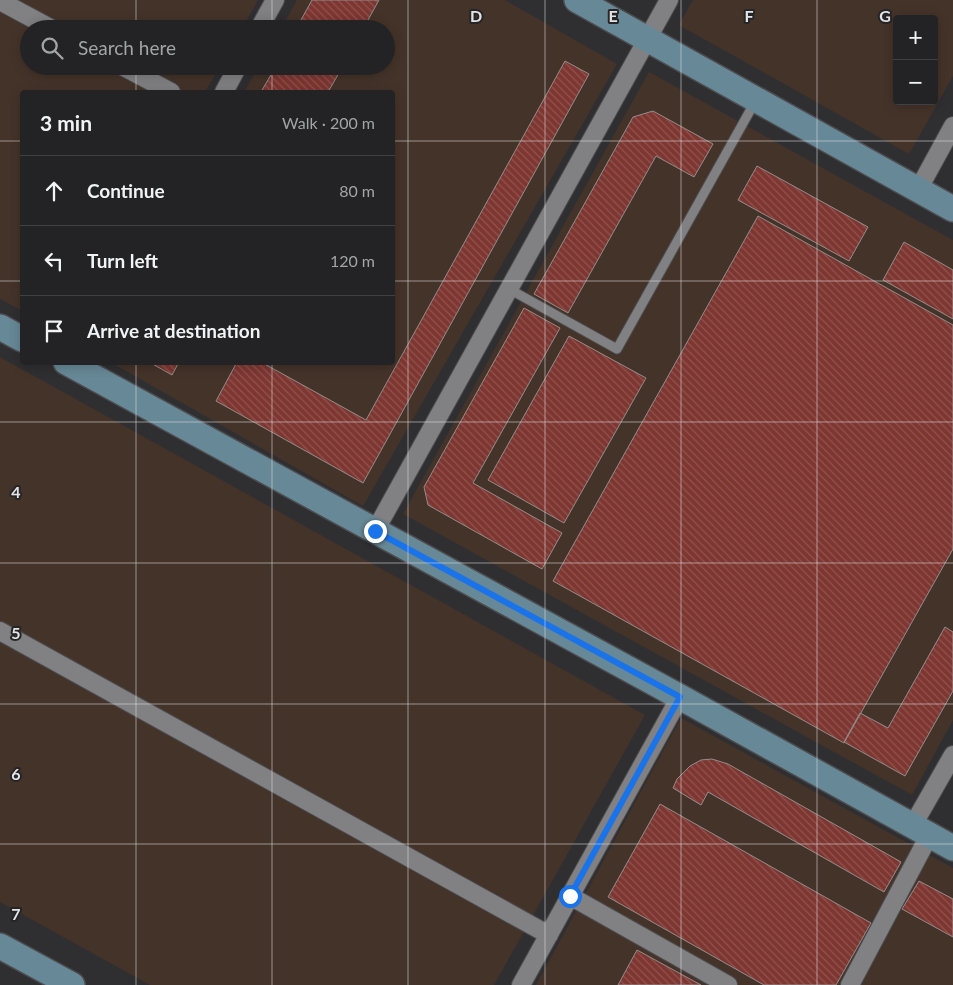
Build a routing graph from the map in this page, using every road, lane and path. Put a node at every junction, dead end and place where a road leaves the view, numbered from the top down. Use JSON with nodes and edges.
{"nodes":[{"id":1,"x":275,"y":0,"type":"edge"},
{"id":2,"x":577,"y":0,"type":"edge"},
{"id":3,"x":669,"y":0,"type":"edge"},
{"id":4,"x":0,"y":1,"type":"edge"},
{"id":5,"x":35,"y":20,"type":"edge"},
{"id":6,"x":264,"y":20,"type":"edge"},
{"id":7,"x":647,"y":39,"type":"junction"},
{"id":8,"x":139,"y":75,"type":"edge"},
{"id":9,"x":233,"y":75,"type":"edge"},
{"id":10,"x":167,"y":90,"type":"edge"},
{"id":11,"x":225,"y":90,"type":"edge"},
{"id":12,"x":757,"y":100,"type":"junction"},
{"id":13,"x":953,"y":126,"type":"edge"},
{"id":14,"x":918,"y":190,"type":"junction"},
{"id":15,"x":953,"y":209,"type":"edge"},
{"id":16,"x":509,"y":289,"type":"junction"},
{"id":17,"x":0,"y":327,"type":"edge"},
{"id":18,"x":20,"y":338,"type":"edge"},
{"id":19,"x":74,"y":365,"type":"edge"},
{"id":20,"x":375,"y":531,"type":"junction"},
{"id":21,"x":0,"y":631,"type":"edge"},
{"id":22,"x":680,"y":697,"type":"junction"},
{"id":23,"x":953,"y":755,"type":"edge"},
{"id":24,"x":922,"y":830,"type":"junction"},
{"id":25,"x":953,"y":848,"type":"edge"},
{"id":26,"x":570,"y":896,"type":"junction"},
{"id":27,"x":549,"y":935,"type":"junction"},
{"id":28,"x":0,"y":946,"type":"edge"},
{"id":29,"x":72,"y":985,"type":"edge"},
{"id":30,"x":521,"y":985,"type":"edge"},
{"id":31,"x":728,"y":985,"type":"edge"},
{"id":32,"x":850,"y":985,"type":"edge"}],
"edges":[{"from":1,"to":6,"type":"street"},
{"from":2,"to":7,"type":"street"},
{"from":3,"to":7,"type":"street"},
{"from":4,"to":5,"type":"street"},
{"from":7,"to":12,"type":"street"},
{"from":7,"to":16,"type":"street"},
{"from":8,"to":10,"type":"street"},
{"from":9,"to":11,"type":"street"},
{"from":12,"to":14,"type":"street"},
{"from":12,"to":16,"type":"lane"},
{"from":13,"to":14,"type":"street"},
{"from":14,"to":15,"type":"street"},
{"from":16,"to":20,"type":"street"},
{"from":17,"to":18,"type":"street"},
{"from":19,"to":20,"type":"street"},
{"from":20,"to":22,"type":"street"},
{"from":21,"to":27,"type":"street"},
{"from":22,"to":24,"type":"street"},
{"from":22,"to":26,"type":"street"},
{"from":23,"to":24,"type":"street"},
{"from":24,"to":25,"type":"street"},
{"from":24,"to":32,"type":"street"},
{"from":26,"to":27,"type":"street"},
{"from":26,"to":31,"type":"street"},
{"from":27,"to":30,"type":"street"},
{"from":28,"to":29,"type":"street"}]}
